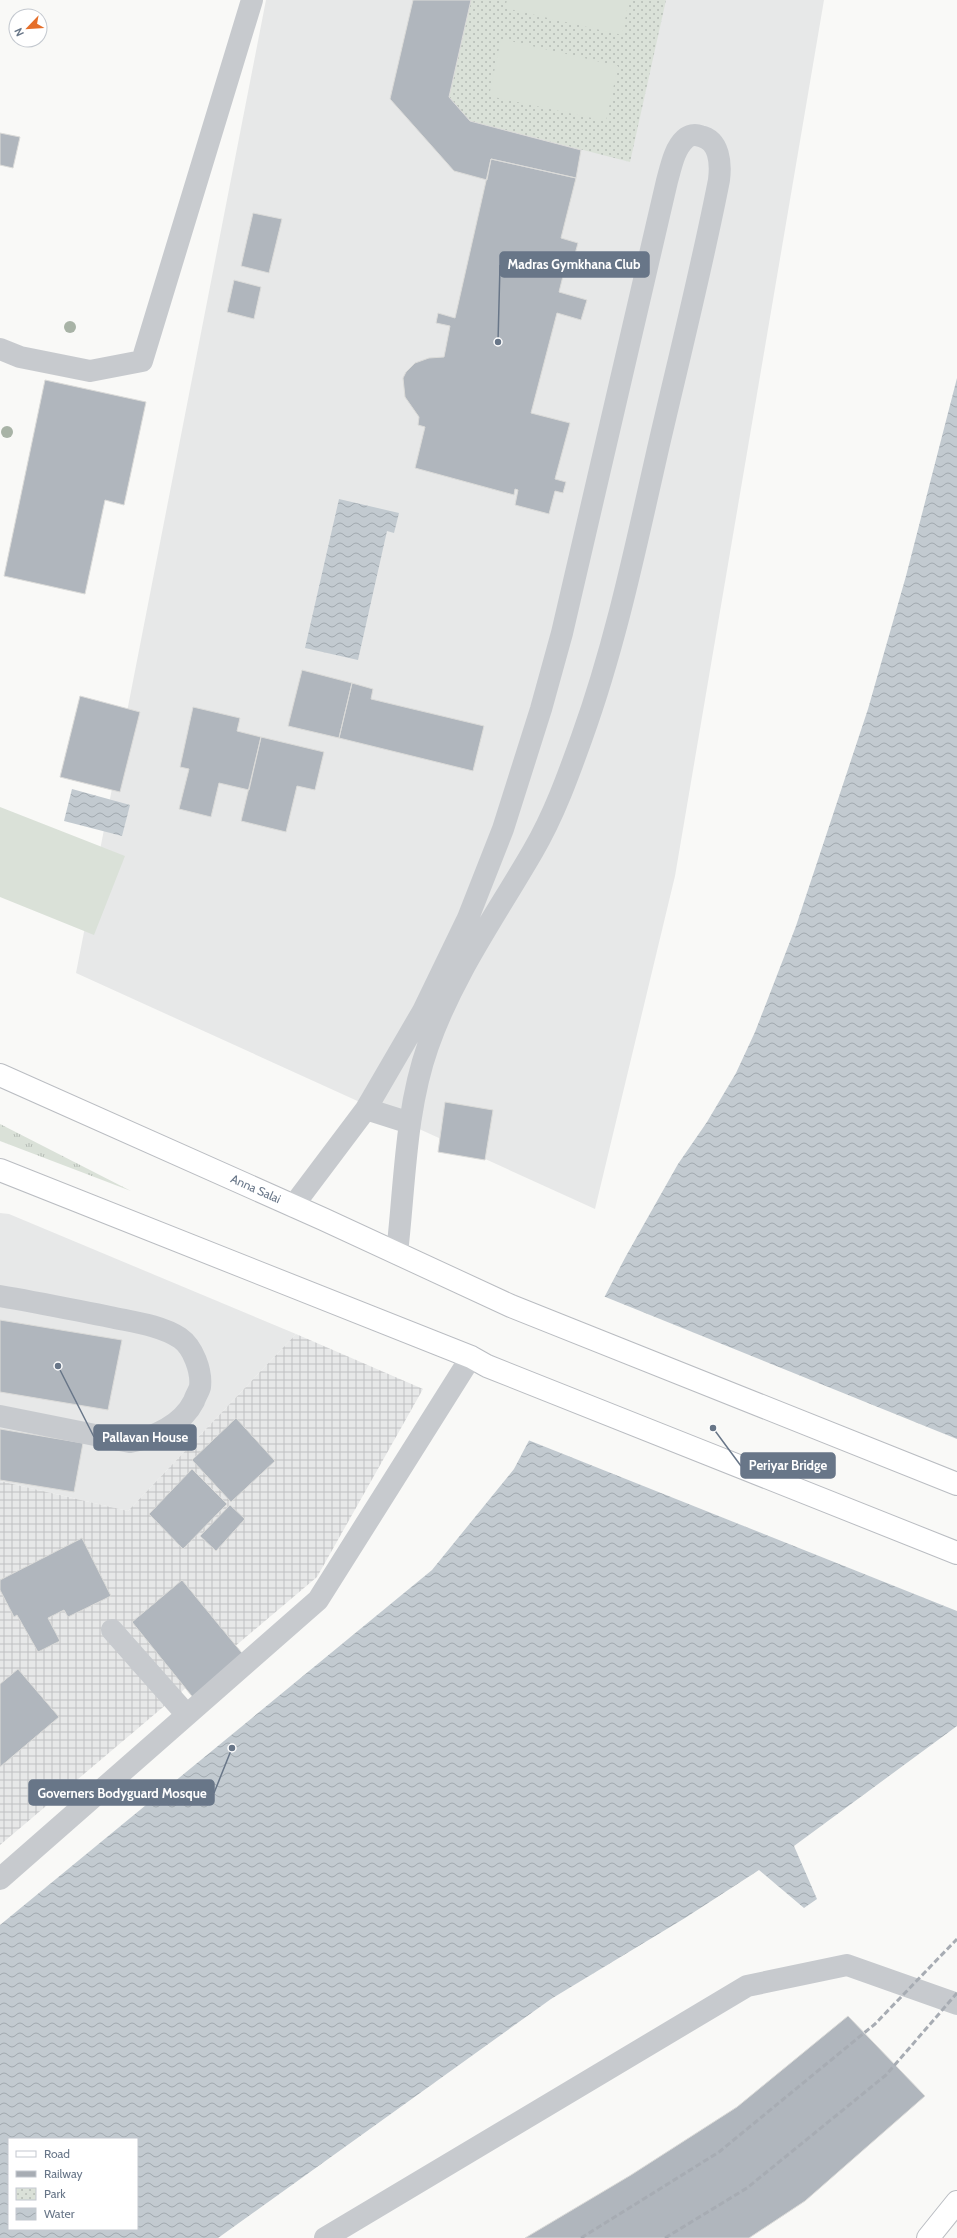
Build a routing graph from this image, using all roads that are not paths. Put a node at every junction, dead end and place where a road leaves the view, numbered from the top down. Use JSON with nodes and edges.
{"nodes":[{"id":1,"x":252,"y":0,"type":"edge"},
{"id":2,"x":0,"y":349,"type":"edge"},
{"id":3,"x":487,"y":868,"type":"junction"},
{"id":4,"x":516,"y":878,"type":"junction"},
{"id":5,"x":0,"y":1075,"type":"edge"},
{"id":6,"x":366,"y":1109,"type":"junction"},
{"id":7,"x":410,"y":1123,"type":"junction"},
{"id":8,"x":0,"y":1170,"type":"edge"},
{"id":9,"x":293,"y":1206,"type":"junction"},
{"id":10,"x":397,"y":1253,"type":"junction"},
{"id":11,"x":0,"y":1296,"type":"edge"},
{"id":12,"x":479,"y":1361,"type":"junction"},
{"id":13,"x":0,"y":1416,"type":"edge"},
{"id":14,"x":957,"y":1484,"type":"edge"},
{"id":15,"x":957,"y":1553,"type":"edge"},
{"id":16,"x":112,"y":1630,"type":"dead end"},
{"id":17,"x":187,"y":1715,"type":"junction"},
{"id":18,"x":0,"y":1879,"type":"edge"},
{"id":19,"x":957,"y":2004,"type":"edge"},
{"id":20,"x":957,"y":2202,"type":"edge"},
{"id":21,"x":325,"y":2238,"type":"edge"},
{"id":22,"x":928,"y":2238,"type":"edge"}],
"edges":[{"from":1,"to":2,"type":"street"},
{"from":3,"to":4,"type":"street"},
{"from":3,"to":4,"type":"street"},
{"from":3,"to":6,"type":"street"},
{"from":4,"to":7,"type":"street"},
{"from":5,"to":9,"type":"main road","name":"Anna Salai"},
{"from":6,"to":7,"type":"street"},
{"from":6,"to":9,"type":"street"},
{"from":7,"to":10,"type":"street"},
{"from":8,"to":12,"type":"main road"},
{"from":9,"to":10,"type":"main road","name":"Anna Salai"},
{"from":10,"to":14,"type":"main road","name":"Anna Salai"},
{"from":11,"to":13,"type":"street"},
{"from":12,"to":15,"type":"main road"},
{"from":12,"to":17,"type":"street"},
{"from":16,"to":17,"type":"street"},
{"from":17,"to":18,"type":"street"},
{"from":19,"to":21,"type":"street"},
{"from":20,"to":22,"type":"main road"}]}
